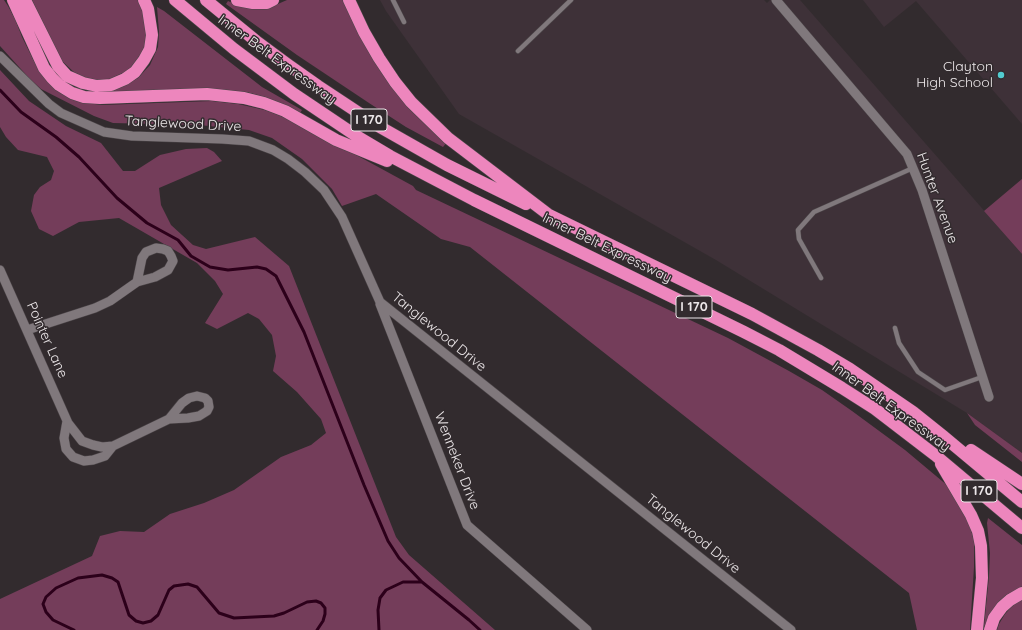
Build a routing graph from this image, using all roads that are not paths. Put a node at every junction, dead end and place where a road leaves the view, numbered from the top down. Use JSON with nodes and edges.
{"nodes":[{"id":1,"x":12,"y":0,"type":"edge"},
{"id":2,"x":25,"y":0,"type":"edge"},
{"id":3,"x":144,"y":0,"type":"edge"},
{"id":4,"x":175,"y":0,"type":"edge"},
{"id":5,"x":206,"y":0,"type":"edge"},
{"id":6,"x":237,"y":0,"type":"edge"},
{"id":7,"x":273,"y":0,"type":"edge"},
{"id":8,"x":349,"y":0,"type":"edge"},
{"id":9,"x":393,"y":0,"type":"edge"},
{"id":10,"x":571,"y":0,"type":"edge"},
{"id":11,"x":776,"y":0,"type":"edge"},
{"id":12,"x":404,"y":22,"type":"dead end"},
{"id":13,"x":518,"y":51,"type":"dead end"},
{"id":14,"x":0,"y":56,"type":"edge"},
{"id":15,"x":913,"y":168,"type":"junction"},
{"id":16,"x":440,"y":183,"type":"junction"},
{"id":17,"x":549,"y":215,"type":"junction"},
{"id":18,"x":0,"y":270,"type":"edge"},
{"id":19,"x":821,"y":278,"type":"dead end"},
{"id":20,"x":136,"y":282,"type":"dead end"},
{"id":21,"x":380,"y":302,"type":"junction"},
{"id":22,"x":895,"y":328,"type":"dead end"},
{"id":23,"x":27,"y":330,"type":"junction"},
{"id":24,"x":982,"y":377,"type":"junction"},
{"id":25,"x":989,"y":397,"type":"dead end"},
{"id":26,"x":913,"y":412,"type":"junction"},
{"id":27,"x":169,"y":419,"type":"dead end"},
{"id":28,"x":67,"y":420,"type":"junction"},
{"id":29,"x":113,"y":446,"type":"junction"},
{"id":30,"x":935,"y":455,"type":"junction"},
{"id":31,"x":1022,"y":484,"type":"edge"},
{"id":32,"x":1022,"y":502,"type":"edge"},
{"id":33,"x":1022,"y":528,"type":"edge"},
{"id":34,"x":1022,"y":593,"type":"edge"},
{"id":35,"x":587,"y":630,"type":"edge"},
{"id":36,"x":791,"y":630,"type":"edge"},
{"id":37,"x":977,"y":630,"type":"edge"},
{"id":38,"x":990,"y":630,"type":"edge"}],
"edges":[{"from":1,"to":16,"type":"highway"},
{"from":2,"to":3,"type":"highway"},
{"from":4,"to":16,"type":"highway","name":"Inner Belt Expressway","number":"I 170"},
{"from":5,"to":17,"type":"highway","name":"Inner Belt Expressway","number":"I 170"},
{"from":6,"to":7,"type":"highway"},
{"from":8,"to":17,"type":"highway"},
{"from":9,"to":12,"type":"lane"},
{"from":10,"to":13,"type":"lane"},
{"from":11,"to":15,"type":"street","name":"Hunter Avenue"},
{"from":14,"to":21,"type":"street","name":"Tanglewood Drive"},
{"from":15,"to":19,"type":"lane"},
{"from":15,"to":24,"type":"street","name":"Hunter Avenue"},
{"from":16,"to":30,"type":"highway","name":"Inner Belt Expressway","number":"I 170"},
{"from":17,"to":26,"type":"highway","name":"Inner Belt Expressway","number":"I 170"},
{"from":18,"to":23,"type":"street","name":"Pointer Lane"},
{"from":20,"to":23,"type":"street"},
{"from":21,"to":35,"type":"street","name":"Wenneker Drive"},
{"from":21,"to":36,"type":"street","name":"Tanglewood Drive"},
{"from":22,"to":24,"type":"lane"},
{"from":23,"to":28,"type":"street","name":"Pointer Lane"},
{"from":24,"to":25,"type":"street","name":"Hunter Avenue"},
{"from":26,"to":31,"type":"highway"},
{"from":26,"to":32,"type":"highway","name":"Inner Belt Expressway","number":"I 170"},
{"from":27,"to":29,"type":"street","name":"Pointer Lane"},
{"from":28,"to":29,"type":"street","name":"Pointer Lane"},
{"from":28,"to":29,"type":"street","name":"Pointer Lane"},
{"from":30,"to":33,"type":"highway","name":"Inner Belt Expressway","number":"I 170"},
{"from":30,"to":37,"type":"highway"},
{"from":34,"to":38,"type":"highway"}]}
